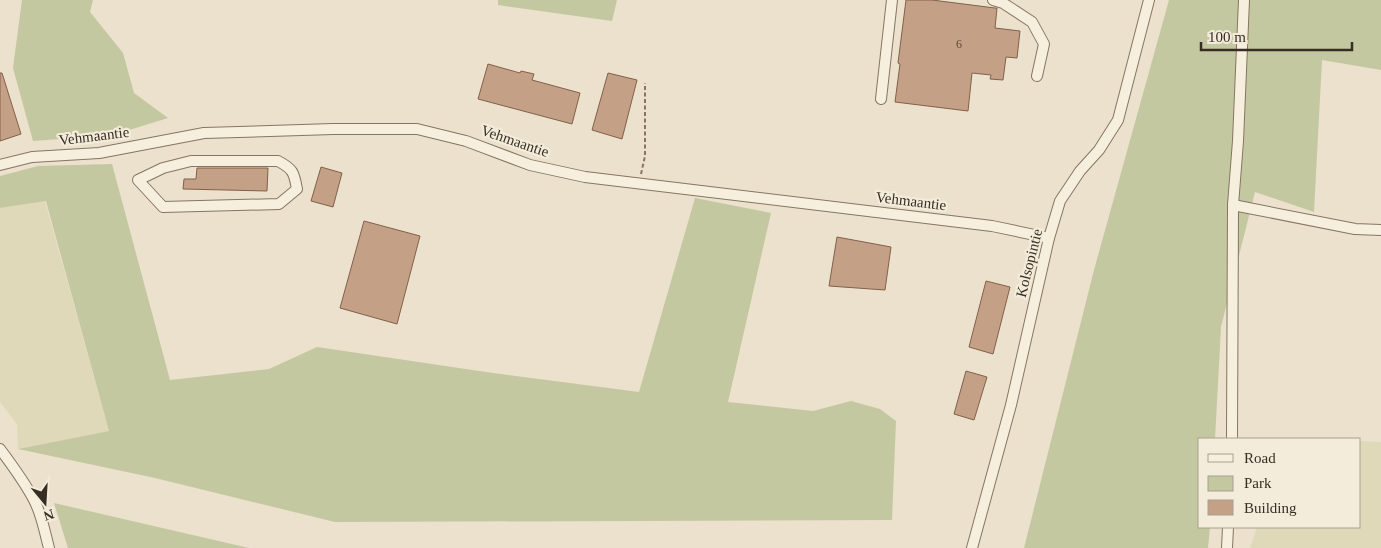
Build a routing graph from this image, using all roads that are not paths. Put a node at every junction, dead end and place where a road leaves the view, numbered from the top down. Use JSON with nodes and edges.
{"nodes":[{"id":1,"x":892,"y":0,"type":"edge"},
{"id":2,"x":993,"y":0,"type":"edge"},
{"id":3,"x":1149,"y":0,"type":"edge"},
{"id":4,"x":1244,"y":0,"type":"edge"},
{"id":5,"x":1037,"y":76,"type":"dead end"},
{"id":6,"x":881,"y":99,"type":"dead end"},
{"id":7,"x":278,"y":161,"type":"joint"},
{"id":8,"x":0,"y":165,"type":"edge"},
{"id":9,"x":1233,"y":205,"type":"junction"},
{"id":10,"x":1381,"y":230,"type":"edge"},
{"id":11,"x":1049,"y":238,"type":"junction"},
{"id":12,"x":1232,"y":438,"type":"edge"},
{"id":13,"x":0,"y":449,"type":"edge"},
{"id":14,"x":1228,"y":528,"type":"edge"},
{"id":15,"x":48,"y":548,"type":"edge"},
{"id":16,"x":972,"y":548,"type":"edge"},
{"id":17,"x":1226,"y":548,"type":"edge"}],
"edges":[{"from":1,"to":6,"type":"street"},
{"from":2,"to":5,"type":"street"},
{"from":3,"to":11,"type":"street","name":"Kolsopintie"},
{"from":4,"to":9,"type":"street"},
{"from":7,"to":7,"type":"street"},
{"from":8,"to":11,"type":"street","name":"Vehmaantie"},
{"from":9,"to":10,"type":"street"},
{"from":9,"to":12,"type":"street"},
{"from":11,"to":16,"type":"street","name":"Kolsopintie"},
{"from":13,"to":15,"type":"street"},
{"from":14,"to":17,"type":"street"}]}
